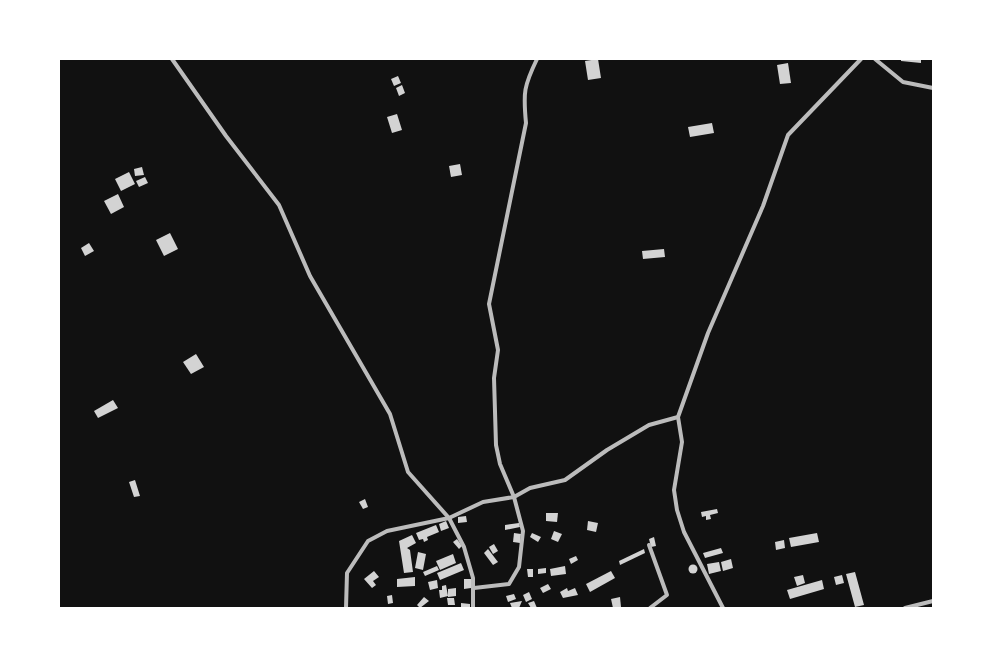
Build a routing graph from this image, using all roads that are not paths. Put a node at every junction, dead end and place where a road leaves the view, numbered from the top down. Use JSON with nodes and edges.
{"nodes":[{"id":1,"x":172,"y":59,"type":"edge"},
{"id":2,"x":537,"y":59,"type":"edge"},
{"id":3,"x":861,"y":59,"type":"edge"},
{"id":4,"x":875,"y":59,"type":"edge"},
{"id":5,"x":933,"y":88,"type":"edge"},
{"id":6,"x":678,"y":417,"type":"junction"},
{"id":7,"x":514,"y":497,"type":"junction"},
{"id":8,"x":449,"y":518,"type":"junction"},
{"id":9,"x":649,"y":545,"type":"dead end"},
{"id":10,"x":474,"y":588,"type":"junction"},
{"id":11,"x":933,"y":601,"type":"edge"},
{"id":12,"x":346,"y":608,"type":"edge"},
{"id":13,"x":473,"y":608,"type":"edge"},
{"id":14,"x":650,"y":608,"type":"edge"},
{"id":15,"x":723,"y":608,"type":"edge"},
{"id":16,"x":905,"y":608,"type":"edge"}],
"edges":[{"from":1,"to":8,"type":"street"},
{"from":2,"to":7,"type":"street"},
{"from":3,"to":6,"type":"street"},
{"from":4,"to":5,"type":"street"},
{"from":6,"to":7,"type":"street"},
{"from":6,"to":15,"type":"street"},
{"from":7,"to":8,"type":"street"},
{"from":7,"to":10,"type":"street"},
{"from":8,"to":10,"type":"street"},
{"from":8,"to":12,"type":"street"},
{"from":9,"to":14,"type":"street"},
{"from":10,"to":13,"type":"street"},
{"from":11,"to":16,"type":"street"}]}
